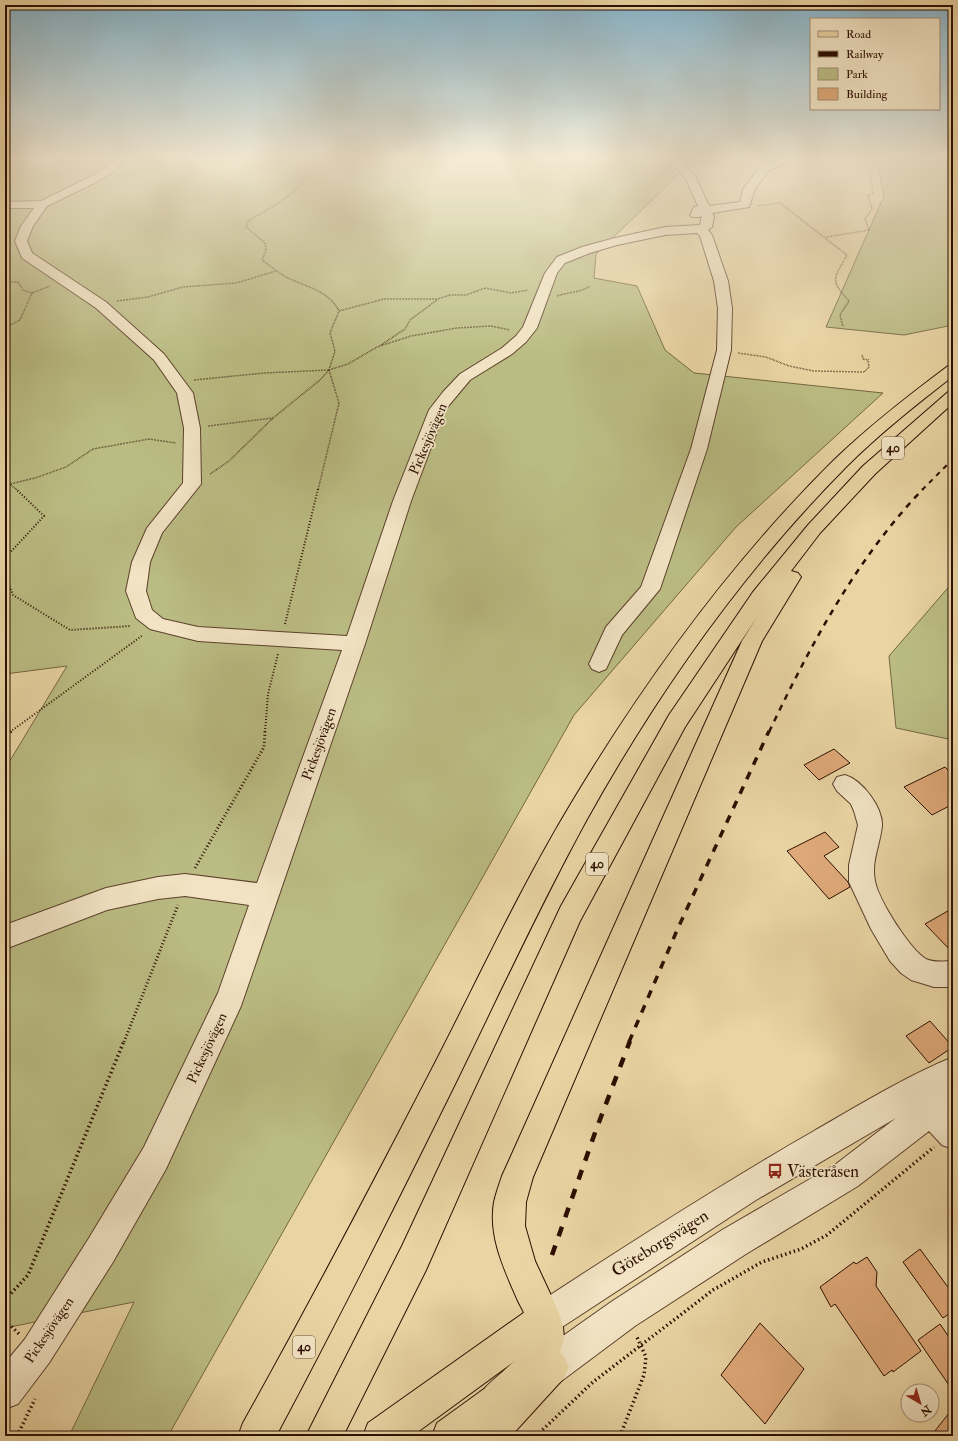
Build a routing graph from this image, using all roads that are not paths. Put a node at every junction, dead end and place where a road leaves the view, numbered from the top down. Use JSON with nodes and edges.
{"nodes":[{"id":1,"x":29,"y":223,"type":"edge"},
{"id":2,"x":691,"y":223,"type":"edge"},
{"id":3,"x":700,"y":223,"type":"edge"},
{"id":4,"x":953,"y":369,"type":"edge"},
{"id":5,"x":953,"y":395,"type":"edge"},
{"id":6,"x":837,"y":504,"type":"junction"},
{"id":7,"x":355,"y":644,"type":"junction"},
{"id":8,"x":598,"y":664,"type":"dead end"},
{"id":9,"x":845,"y":784,"type":"dead end"},
{"id":10,"x":265,"y":896,"type":"junction"},
{"id":11,"x":5,"y":937,"type":"edge"},
{"id":12,"x":953,"y":974,"type":"edge"},
{"id":13,"x":953,"y":1072,"type":"edge"},
{"id":14,"x":953,"y":1088,"type":"edge"},
{"id":15,"x":945,"y":1126,"type":"edge"},
{"id":16,"x":544,"y":1319,"type":"junction"},
{"id":17,"x":551,"y":1367,"type":"junction"},
{"id":18,"x":5,"y":1391,"type":"edge"},
{"id":19,"x":497,"y":1402,"type":"junction"},
{"id":20,"x":256,"y":1436,"type":"edge"},
{"id":21,"x":324,"y":1436,"type":"edge"},
{"id":22,"x":381,"y":1436,"type":"edge"},
{"id":23,"x":450,"y":1436,"type":"edge"},
{"id":24,"x":486,"y":1436,"type":"edge"}],
"edges":[{"from":1,"to":7,"type":"street"},
{"from":2,"to":7,"type":"street","name":"Pickesjövägen"},
{"from":3,"to":8,"type":"street"},
{"from":4,"to":20,"type":"main road","number":"40"},
{"from":5,"to":6,"type":"main road","number":"40"},
{"from":6,"to":16,"type":"main road"},
{"from":6,"to":21,"type":"main road","number":"40"},
{"from":7,"to":10,"type":"street","name":"Pickesjövägen"},
{"from":9,"to":12,"type":"street"},
{"from":10,"to":11,"type":"street"},
{"from":10,"to":18,"type":"street","name":"Pickesjövägen"},
{"from":13,"to":16,"type":"street","name":"Göteborgsvägen"},
{"from":14,"to":15,"type":"street"},
{"from":15,"to":17,"type":"street"},
{"from":16,"to":19,"type":"main road"},
{"from":16,"to":22,"type":"main road","name":"Göteborgsvägen"},
{"from":17,"to":19,"type":"street"},
{"from":17,"to":24,"type":"main road"},
{"from":19,"to":23,"type":"main road"}]}
